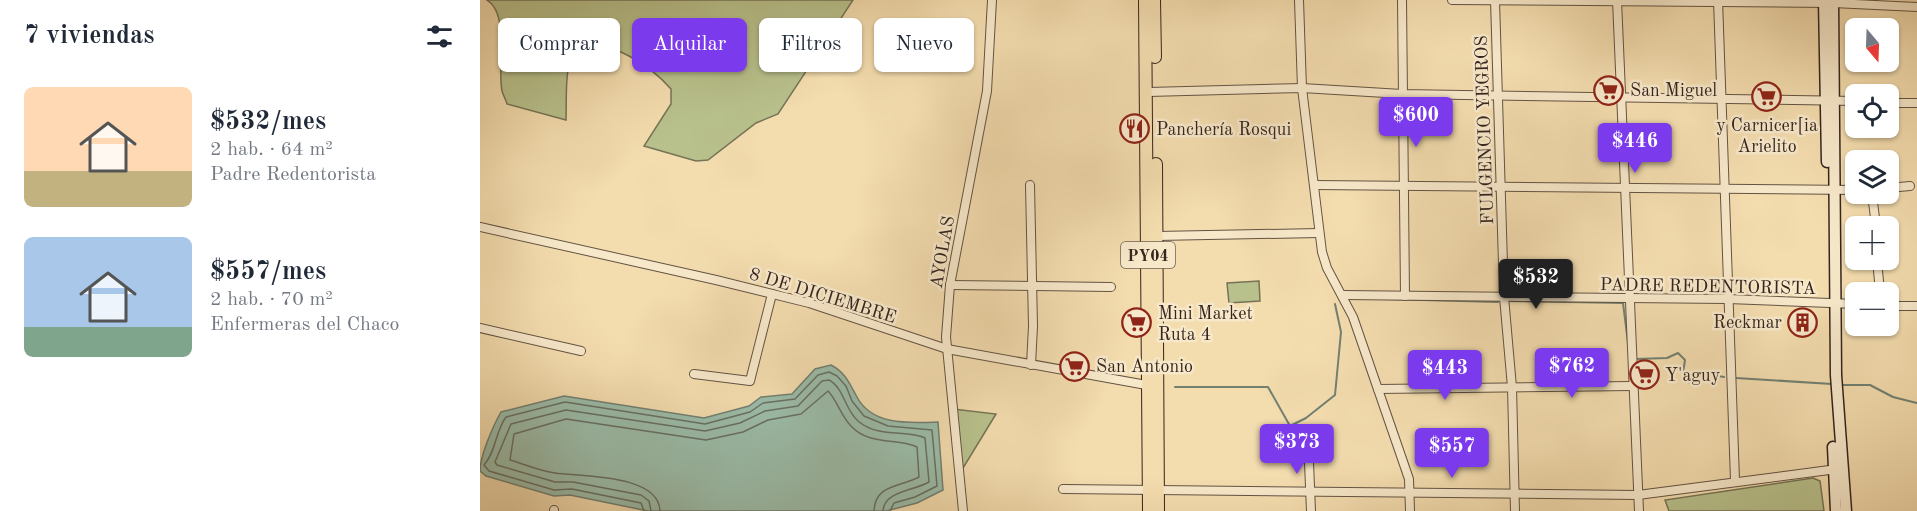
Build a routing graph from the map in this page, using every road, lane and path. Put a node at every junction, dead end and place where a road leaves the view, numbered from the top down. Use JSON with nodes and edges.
{"nodes":[{"id":1,"x":992,"y":0,"type":"edge"},
{"id":2,"x":1145,"y":0,"type":"edge"},
{"id":3,"x":1154,"y":0,"type":"edge"},
{"id":4,"x":1299,"y":0,"type":"edge"},
{"id":5,"x":1402,"y":0,"type":"edge"},
{"id":6,"x":1452,"y":0,"type":"edge"},
{"id":7,"x":1495,"y":0,"type":"edge"},
{"id":8,"x":1617,"y":1,"type":"edge"},
{"id":9,"x":1718,"y":1,"type":"edge"},
{"id":10,"x":1829,"y":1,"type":"edge"},
{"id":11,"x":1917,"y":7,"type":"edge"},
{"id":12,"x":1302,"y":88,"type":"junction"},
{"id":13,"x":1152,"y":92,"type":"junction"},
{"id":14,"x":1402,"y":94,"type":"junction"},
{"id":15,"x":1499,"y":96,"type":"junction"},
{"id":16,"x":1620,"y":97,"type":"junction"},
{"id":17,"x":1721,"y":99,"type":"junction"},
{"id":18,"x":1830,"y":101,"type":"junction"},
{"id":19,"x":1845,"y":101,"type":"edge"},
{"id":20,"x":1899,"y":103,"type":"edge"},
{"id":21,"x":1917,"y":104,"type":"edge"},
{"id":22,"x":1030,"y":185,"type":"dead end"},
{"id":23,"x":1315,"y":185,"type":"junction"},
{"id":24,"x":1403,"y":185,"type":"junction"},
{"id":25,"x":1502,"y":186,"type":"junction"},
{"id":26,"x":1910,"y":186,"type":"dead end"},
{"id":27,"x":1899,"y":187,"type":"edge"},
{"id":28,"x":1623,"y":188,"type":"junction"},
{"id":29,"x":1726,"y":188,"type":"junction"},
{"id":30,"x":1845,"y":190,"type":"edge"},
{"id":31,"x":1830,"y":191,"type":"junction"},
{"id":32,"x":480,"y":227,"type":"edge"},
{"id":33,"x":1319,"y":232,"type":"junction"},
{"id":34,"x":1157,"y":236,"type":"junction"},
{"id":35,"x":950,"y":285,"type":"junction"},
{"id":36,"x":1031,"y":286,"type":"junction"},
{"id":37,"x":1111,"y":287,"type":"dead end"},
{"id":38,"x":772,"y":294,"type":"junction"},
{"id":39,"x":1343,"y":295,"type":"junction"},
{"id":40,"x":1405,"y":296,"type":"junction"},
{"id":41,"x":1504,"y":297,"type":"junction"},
{"id":42,"x":1728,"y":299,"type":"junction"},
{"id":43,"x":1628,"y":300,"type":"junction"},
{"id":44,"x":1832,"y":303,"type":"junction"},
{"id":45,"x":1845,"y":304,"type":"edge"},
{"id":46,"x":1899,"y":306,"type":"edge"},
{"id":47,"x":1917,"y":306,"type":"edge"},
{"id":48,"x":480,"y":328,"type":"edge"},
{"id":49,"x":946,"y":350,"type":"junction"},
{"id":50,"x":581,"y":351,"type":"dead end"},
{"id":51,"x":1031,"y":364,"type":"junction"},
{"id":52,"x":694,"y":375,"type":"dead end"},
{"id":53,"x":1153,"y":386,"type":"junction"},
{"id":54,"x":1633,"y":386,"type":"junction"},
{"id":55,"x":1512,"y":387,"type":"junction"},
{"id":56,"x":1378,"y":389,"type":"junction"},
{"id":57,"x":1308,"y":438,"type":"dead end"},
{"id":58,"x":1837,"y":469,"type":"junction"},
{"id":59,"x":1735,"y":480,"type":"junction"},
{"id":60,"x":1063,"y":489,"type":"dead end"},
{"id":61,"x":1311,"y":490,"type":"junction"},
{"id":62,"x":1153,"y":491,"type":"junction"},
{"id":63,"x":1411,"y":491,"type":"junction"},
{"id":64,"x":1514,"y":494,"type":"junction"},
{"id":65,"x":1638,"y":495,"type":"junction"},
{"id":66,"x":963,"y":511,"type":"edge"},
{"id":67,"x":1149,"y":511,"type":"edge"},
{"id":68,"x":1158,"y":511,"type":"edge"},
{"id":69,"x":1311,"y":511,"type":"edge"},
{"id":70,"x":1410,"y":511,"type":"edge"},
{"id":71,"x":1515,"y":511,"type":"edge"},
{"id":72,"x":1639,"y":511,"type":"edge"},
{"id":73,"x":1836,"y":511,"type":"edge"},
{"id":74,"x":1846,"y":511,"type":"edge"}],
"edges":[{"from":1,"to":35,"type":"street","name":"AYOLAS"},
{"from":2,"to":13,"type":"main road","number":"PY04"},
{"from":3,"to":13,"type":"main road","number":"PY04"},
{"from":4,"to":12,"type":"street"},
{"from":5,"to":14,"type":"street"},
{"from":6,"to":7,"type":"street"},
{"from":7,"to":8,"type":"street"},
{"from":7,"to":15,"type":"street","name":"FULGENCIO YEGROS"},
{"from":8,"to":9,"type":"street"},
{"from":8,"to":16,"type":"street"},
{"from":9,"to":10,"type":"street"},
{"from":9,"to":17,"type":"street"},
{"from":10,"to":11,"type":"street"},
{"from":10,"to":18,"type":"main road"},
{"from":12,"to":13,"type":"street"},
{"from":12,"to":14,"type":"street"},
{"from":12,"to":23,"type":"street"},
{"from":13,"to":34,"type":"main road","number":"PY04"},
{"from":13,"to":53,"type":"main road","number":"PY04"},
{"from":14,"to":15,"type":"street"},
{"from":14,"to":24,"type":"street"},
{"from":15,"to":16,"type":"street"},
{"from":15,"to":25,"type":"street","name":"FULGENCIO YEGROS"},
{"from":16,"to":17,"type":"street"},
{"from":16,"to":28,"type":"street"},
{"from":17,"to":18,"type":"street"},
{"from":17,"to":29,"type":"street"},
{"from":18,"to":19,"type":"street"},
{"from":18,"to":31,"type":"main road"},
{"from":20,"to":21,"type":"street"},
{"from":22,"to":36,"type":"street"},
{"from":23,"to":24,"type":"street"},
{"from":23,"to":33,"type":"street"},
{"from":24,"to":25,"type":"street"},
{"from":24,"to":40,"type":"street"},
{"from":25,"to":28,"type":"street"},
{"from":25,"to":41,"type":"street","name":"FULGENCIO YEGROS"},
{"from":26,"to":27,"type":"street"},
{"from":28,"to":29,"type":"street"},
{"from":28,"to":43,"type":"street"},
{"from":29,"to":31,"type":"street"},
{"from":29,"to":42,"type":"street"},
{"from":30,"to":31,"type":"street"},
{"from":31,"to":44,"type":"main road"},
{"from":32,"to":38,"type":"street","name":"8 DE DICIEMBRE"},
{"from":33,"to":34,"type":"street"},
{"from":33,"to":39,"type":"street"},
{"from":34,"to":53,"type":"main road","number":"PY04"},
{"from":35,"to":36,"type":"street"},
{"from":35,"to":49,"type":"street","name":"AYOLAS"},
{"from":36,"to":37,"type":"street"},
{"from":36,"to":51,"type":"street"},
{"from":38,"to":49,"type":"street","name":"8 DE DICIEMBRE"},
{"from":38,"to":52,"type":"street"},
{"from":39,"to":40,"type":"street","name":"PADRE REDENTORISTA"},
{"from":39,"to":56,"type":"street"},
{"from":40,"to":41,"type":"street","name":"PADRE REDENTORISTA"},
{"from":41,"to":43,"type":"street","name":"PADRE REDENTORISTA"},
{"from":41,"to":55,"type":"street","name":"FULGENCIO YEGROS"},
{"from":42,"to":43,"type":"street","name":"PADRE REDENTORISTA"},
{"from":42,"to":44,"type":"street","name":"PADRE REDENTORISTA"},
{"from":42,"to":59,"type":"street"},
{"from":43,"to":54,"type":"street"},
{"from":44,"to":45,"type":"street","name":"PADRE REDENTORISTA"},
{"from":44,"to":58,"type":"main road"},
{"from":46,"to":47,"type":"street"},
{"from":48,"to":50,"type":"street"},
{"from":49,"to":51,"type":"street","name":"8 DE DICIEMBRE"},
{"from":49,"to":66,"type":"street","name":"AYOLAS"},
{"from":51,"to":53,"type":"street","name":"8 DE DICIEMBRE"},
{"from":53,"to":62,"type":"main road","number":"PY04"},
{"from":54,"to":55,"type":"street"},
{"from":54,"to":65,"type":"street"},
{"from":55,"to":56,"type":"street"},
{"from":55,"to":64,"type":"street","name":"FULGENCIO YEGROS"},
{"from":56,"to":63,"type":"street"},
{"from":57,"to":61,"type":"street"},
{"from":58,"to":59,"type":"street"},
{"from":58,"to":73,"type":"main road"},
{"from":58,"to":74,"type":"main road"},
{"from":59,"to":65,"type":"street"},
{"from":60,"to":62,"type":"street"},
{"from":61,"to":62,"type":"street"},
{"from":61,"to":63,"type":"street"},
{"from":61,"to":69,"type":"street"},
{"from":62,"to":67,"type":"main road","number":"PY04"},
{"from":62,"to":68,"type":"main road","number":"PY04"},
{"from":63,"to":64,"type":"street"},
{"from":63,"to":70,"type":"street"},
{"from":64,"to":65,"type":"street"},
{"from":64,"to":71,"type":"street","name":"FULGENCIO YEGROS"},
{"from":65,"to":72,"type":"street"}]}
